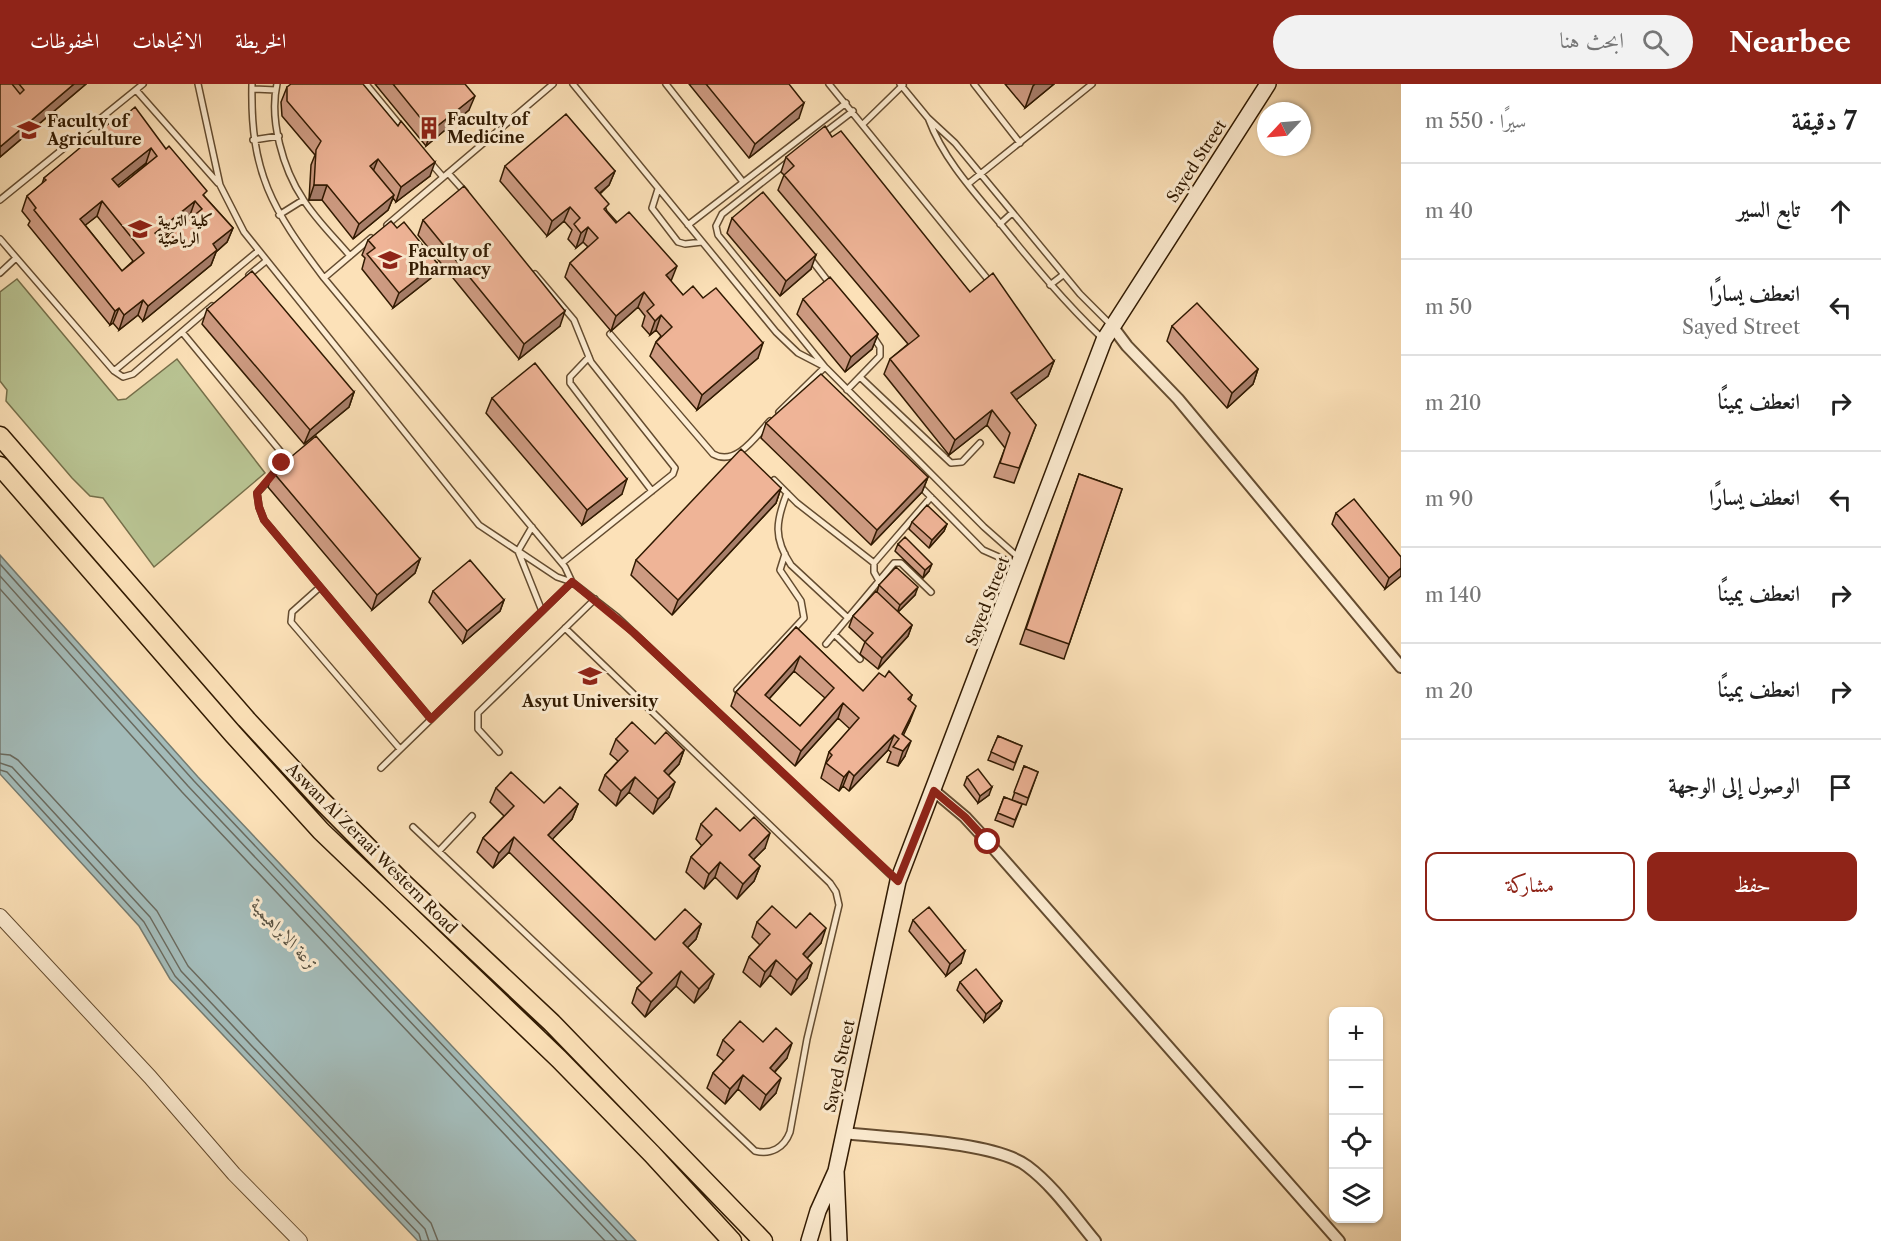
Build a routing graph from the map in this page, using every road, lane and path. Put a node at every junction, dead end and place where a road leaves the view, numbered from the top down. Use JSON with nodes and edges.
{"nodes":[{"id":1,"x":143,"y":84,"type":"edge"},
{"id":2,"x":198,"y":84,"type":"edge"},
{"id":3,"x":366,"y":84,"type":"edge"},
{"id":4,"x":553,"y":84,"type":"edge"},
{"id":5,"x":573,"y":84,"type":"edge"},
{"id":6,"x":666,"y":84,"type":"edge"},
{"id":7,"x":829,"y":84,"type":"edge"},
{"id":8,"x":974,"y":84,"type":"edge"},
{"id":9,"x":1092,"y":84,"type":"edge"},
{"id":10,"x":1268,"y":84,"type":"edge"},
{"id":11,"x":902,"y":85,"type":"edge"},
{"id":12,"x":252,"y":86,"type":"edge"},
{"id":13,"x":277,"y":87,"type":"edge"},
{"id":14,"x":136,"y":90,"type":"junction"},
{"id":15,"x":846,"y":103,"type":"junction"},
{"id":16,"x":853,"y":111,"type":"junction"},
{"id":17,"x":928,"y":118,"type":"junction"},
{"id":18,"x":863,"y":124,"type":"junction"},
{"id":19,"x":279,"y":136,"type":"junction"},
{"id":20,"x":410,"y":137,"type":"edge"},
{"id":21,"x":253,"y":140,"type":"junction"},
{"id":22,"x":815,"y":140,"type":"edge"},
{"id":23,"x":1020,"y":143,"type":"junction"},
{"id":24,"x":424,"y":155,"type":"edge"},
{"id":25,"x":797,"y":155,"type":"edge"},
{"id":26,"x":448,"y":173,"type":"junction"},
{"id":27,"x":980,"y":175,"type":"junction"},
{"id":28,"x":443,"y":177,"type":"junction"},
{"id":29,"x":743,"y":182,"type":"junction"},
{"id":30,"x":968,"y":184,"type":"junction"},
{"id":31,"x":220,"y":185,"type":"junction"},
{"id":32,"x":658,"y":189,"type":"junction"},
{"id":33,"x":471,"y":199,"type":"edge"},
{"id":34,"x":303,"y":200,"type":"junction"},
{"id":35,"x":0,"y":201,"type":"edge"},
{"id":36,"x":1012,"y":213,"type":"junction"},
{"id":37,"x":279,"y":215,"type":"junction"},
{"id":38,"x":1000,"y":224,"type":"junction"},
{"id":39,"x":688,"y":225,"type":"junction"},
{"id":40,"x":382,"y":229,"type":"edge"},
{"id":41,"x":374,"y":236,"type":"edge"},
{"id":42,"x":0,"y":239,"type":"edge"},
{"id":43,"x":702,"y":242,"type":"junction"},
{"id":44,"x":258,"y":251,"type":"junction"},
{"id":45,"x":807,"y":255,"type":"edge"},
{"id":46,"x":350,"y":256,"type":"junction"},
{"id":47,"x":16,"y":258,"type":"junction"},
{"id":48,"x":266,"y":261,"type":"junction"},
{"id":49,"x":530,"y":268,"type":"edge"},
{"id":50,"x":0,"y":273,"type":"edge"},
{"id":51,"x":1063,"y":275,"type":"junction"},
{"id":52,"x":324,"y":278,"type":"junction"},
{"id":53,"x":241,"y":282,"type":"edge"},
{"id":54,"x":1050,"y":285,"type":"junction"},
{"id":55,"x":994,"y":288,"type":"edge"},
{"id":56,"x":836,"y":290,"type":"edge"},
{"id":57,"x":216,"y":303,"type":"edge"},
{"id":58,"x":864,"y":325,"type":"edge"},
{"id":59,"x":1112,"y":326,"type":"junction"},
{"id":60,"x":182,"y":332,"type":"junction"},
{"id":61,"x":610,"y":334,"type":"dead end"},
{"id":62,"x":1104,"y":340,"type":"junction"},
{"id":63,"x":1127,"y":346,"type":"junction"},
{"id":64,"x":589,"y":357,"type":"junction"},
{"id":65,"x":825,"y":367,"type":"junction"},
{"id":66,"x":114,"y":371,"type":"junction"},
{"id":67,"x":860,"y":377,"type":"junction"},
{"id":68,"x":847,"y":390,"type":"junction"},
{"id":69,"x":0,"y":436,"type":"edge"},
{"id":70,"x":980,"y":443,"type":"dead end"},
{"id":71,"x":0,"y":466,"type":"edge"},
{"id":72,"x":774,"y":480,"type":"edge"},
{"id":73,"x":916,"y":481,"type":"edge"},
{"id":74,"x":652,"y":491,"type":"junction"},
{"id":75,"x":787,"y":493,"type":"junction"},
{"id":76,"x":931,"y":497,"type":"junction"},
{"id":77,"x":532,"y":527,"type":"junction"},
{"id":78,"x":518,"y":551,"type":"junction"},
{"id":79,"x":784,"y":554,"type":"junction"},
{"id":80,"x":562,"y":563,"type":"junction"},
{"id":81,"x":874,"y":563,"type":"junction"},
{"id":82,"x":1020,"y":563,"type":"junction"},
{"id":83,"x":879,"y":581,"type":"junction"},
{"id":84,"x":572,"y":582,"type":"junction"},
{"id":85,"x":320,"y":587,"type":"junction"},
{"id":86,"x":931,"y":592,"type":"dead end"},
{"id":87,"x":867,"y":595,"type":"junction"},
{"id":88,"x":595,"y":599,"type":"junction"},
{"id":89,"x":876,"y":602,"type":"edge"},
{"id":90,"x":542,"y":611,"type":"junction"},
{"id":91,"x":848,"y":618,"type":"junction"},
{"id":92,"x":565,"y":628,"type":"junction"},
{"id":93,"x":834,"y":634,"type":"junction"},
{"id":94,"x":826,"y":644,"type":"dead end"},
{"id":95,"x":860,"y":659,"type":"dead end"},
{"id":96,"x":1401,"y":667,"type":"edge"},
{"id":97,"x":737,"y":690,"type":"edge"},
{"id":98,"x":431,"y":719,"type":"junction"},
{"id":99,"x":400,"y":749,"type":"junction"},
{"id":100,"x":499,"y":752,"type":"dead end"},
{"id":101,"x":381,"y":768,"type":"dead end"},
{"id":102,"x":934,"y":791,"type":"junction"},
{"id":103,"x":472,"y":816,"type":"dead end"},
{"id":104,"x":413,"y":827,"type":"dead end"},
{"id":105,"x":439,"y":851,"type":"junction"},
{"id":106,"x":898,"y":881,"type":"junction"},
{"id":107,"x":0,"y":916,"type":"edge"},
{"id":108,"x":843,"y":1133,"type":"junction"},
{"id":109,"x":836,"y":1171,"type":"junction"},
{"id":110,"x":300,"y":1241,"type":"edge"},
{"id":111,"x":732,"y":1241,"type":"edge"},
{"id":112,"x":763,"y":1241,"type":"edge"},
{"id":113,"x":809,"y":1241,"type":"edge"},
{"id":114,"x":839,"y":1241,"type":"edge"},
{"id":115,"x":1095,"y":1241,"type":"edge"},
{"id":116,"x":1339,"y":1241,"type":"edge"}],
"edges":[{"from":1,"to":14,"type":"lane"},
{"from":2,"to":31,"type":"lane"},
{"from":3,"to":20,"type":"lane"},
{"from":4,"to":26,"type":"lane"},
{"from":5,"to":32,"type":"lane"},
{"from":6,"to":29,"type":"lane"},
{"from":7,"to":15,"type":"lane"},
{"from":8,"to":23,"type":"lane"},
{"from":9,"to":23,"type":"lane"},
{"from":10,"to":59,"type":"main road","name":"Sayed Street"},
{"from":11,"to":17,"type":"lane"},
{"from":11,"to":18,"type":"lane"},
{"from":12,"to":13,"type":"lane"},
{"from":12,"to":21,"type":"lane"},
{"from":13,"to":19,"type":"lane"},
{"from":14,"to":31,"type":"lane"},
{"from":14,"to":35,"type":"lane"},
{"from":15,"to":16,"type":"lane"},
{"from":15,"to":29,"type":"lane"},
{"from":16,"to":18,"type":"lane"},
{"from":16,"to":22,"type":"lane"},
{"from":17,"to":27,"type":"lane"},
{"from":17,"to":30,"type":"lane"},
{"from":18,"to":55,"type":"lane"},
{"from":19,"to":21,"type":"lane"},
{"from":19,"to":34,"type":"lane"},
{"from":21,"to":37,"type":"lane"},
{"from":23,"to":27,"type":"lane"},
{"from":24,"to":28,"type":"lane"},
{"from":25,"to":65,"type":"lane"},
{"from":26,"to":28,"type":"lane"},
{"from":26,"to":33,"type":"lane"},
{"from":27,"to":30,"type":"lane"},
{"from":27,"to":36,"type":"lane"},
{"from":28,"to":40,"type":"lane"},
{"from":29,"to":39,"type":"lane"},
{"from":30,"to":38,"type":"lane"},
{"from":31,"to":44,"type":"lane"},
{"from":32,"to":39,"type":"lane"},
{"from":32,"to":43,"type":"lane"},
{"from":34,"to":37,"type":"lane"},
{"from":34,"to":46,"type":"lane"},
{"from":36,"to":38,"type":"lane"},
{"from":36,"to":51,"type":"lane"},
{"from":37,"to":52,"type":"lane"},
{"from":38,"to":54,"type":"lane"},
{"from":39,"to":43,"type":"lane"},
{"from":41,"to":46,"type":"lane"},
{"from":42,"to":47,"type":"lane"},
{"from":43,"to":65,"type":"lane"},
{"from":44,"to":48,"type":"lane"},
{"from":44,"to":66,"type":"lane"},
{"from":45,"to":56,"type":"lane"},
{"from":46,"to":52,"type":"lane"},
{"from":47,"to":50,"type":"lane"},
{"from":47,"to":66,"type":"lane"},
{"from":48,"to":53,"type":"lane"},
{"from":48,"to":78,"type":"lane"},
{"from":49,"to":64,"type":"lane"},
{"from":51,"to":54,"type":"lane"},
{"from":51,"to":59,"type":"lane"},
{"from":52,"to":77,"type":"lane"},
{"from":54,"to":62,"type":"lane"},
{"from":57,"to":60,"type":"lane"},
{"from":58,"to":67,"type":"lane"},
{"from":59,"to":62,"type":"main road","name":"Sayed Street"},
{"from":59,"to":63,"type":"street"},
{"from":60,"to":66,"type":"lane"},
{"from":60,"to":85,"type":"lane"},
{"from":61,"to":65,"type":"lane"},
{"from":62,"to":63,"type":"street"},
{"from":62,"to":82,"type":"main road","name":"Sayed Street"},
{"from":63,"to":96,"type":"street"},
{"from":64,"to":74,"type":"lane"},
{"from":64,"to":74,"type":"lane"},
{"from":65,"to":68,"type":"lane"},
{"from":67,"to":68,"type":"lane"},
{"from":67,"to":70,"type":"lane"},
{"from":68,"to":82,"type":"lane"},
{"from":69,"to":112,"type":"main road","name":"Aswan Al Zeraai Western Road"},
{"from":71,"to":111,"type":"main road","name":"Aswan Al Zeraai Western Road"},
{"from":72,"to":75,"type":"lane"},
{"from":73,"to":76,"type":"lane"},
{"from":74,"to":80,"type":"lane"},
{"from":75,"to":79,"type":"lane"},
{"from":75,"to":81,"type":"lane"},
{"from":76,"to":81,"type":"lane"},
{"from":76,"to":82,"type":"lane"},
{"from":77,"to":78,"type":"lane"},
{"from":77,"to":80,"type":"lane"},
{"from":78,"to":84,"type":"lane"},
{"from":78,"to":90,"type":"lane"},
{"from":79,"to":91,"type":"lane"},
{"from":79,"to":97,"type":"lane"},
{"from":80,"to":84,"type":"lane"},
{"from":81,"to":83,"type":"lane"},
{"from":82,"to":102,"type":"main road","name":"Sayed Street"},
{"from":83,"to":86,"type":"lane"},
{"from":83,"to":87,"type":"lane"},
{"from":84,"to":88,"type":"lane"},
{"from":84,"to":90,"type":"lane"},
{"from":85,"to":98,"type":"lane"},
{"from":85,"to":99,"type":"lane"},
{"from":87,"to":89,"type":"lane"},
{"from":87,"to":91,"type":"lane"},
{"from":88,"to":92,"type":"lane"},
{"from":88,"to":106,"type":"lane"},
{"from":90,"to":98,"type":"lane"},
{"from":91,"to":93,"type":"lane"},
{"from":92,"to":100,"type":"lane"},
{"from":92,"to":105,"type":"lane"},
{"from":93,"to":94,"type":"lane"},
{"from":93,"to":95,"type":"lane"},
{"from":98,"to":99,"type":"lane"},
{"from":99,"to":101,"type":"lane"},
{"from":102,"to":106,"type":"main road","name":"Sayed Street"},
{"from":102,"to":116,"type":"street"},
{"from":103,"to":105,"type":"lane"},
{"from":104,"to":105,"type":"lane"},
{"from":106,"to":108,"type":"main road","name":"Sayed Street"},
{"from":107,"to":110,"type":"street"},
{"from":108,"to":109,"type":"main road","name":"Sayed Street"},
{"from":108,"to":115,"type":"street"},
{"from":109,"to":113,"type":"main road","name":"Sayed Street"},
{"from":109,"to":114,"type":"main road","name":"Sayed Street"}]}
